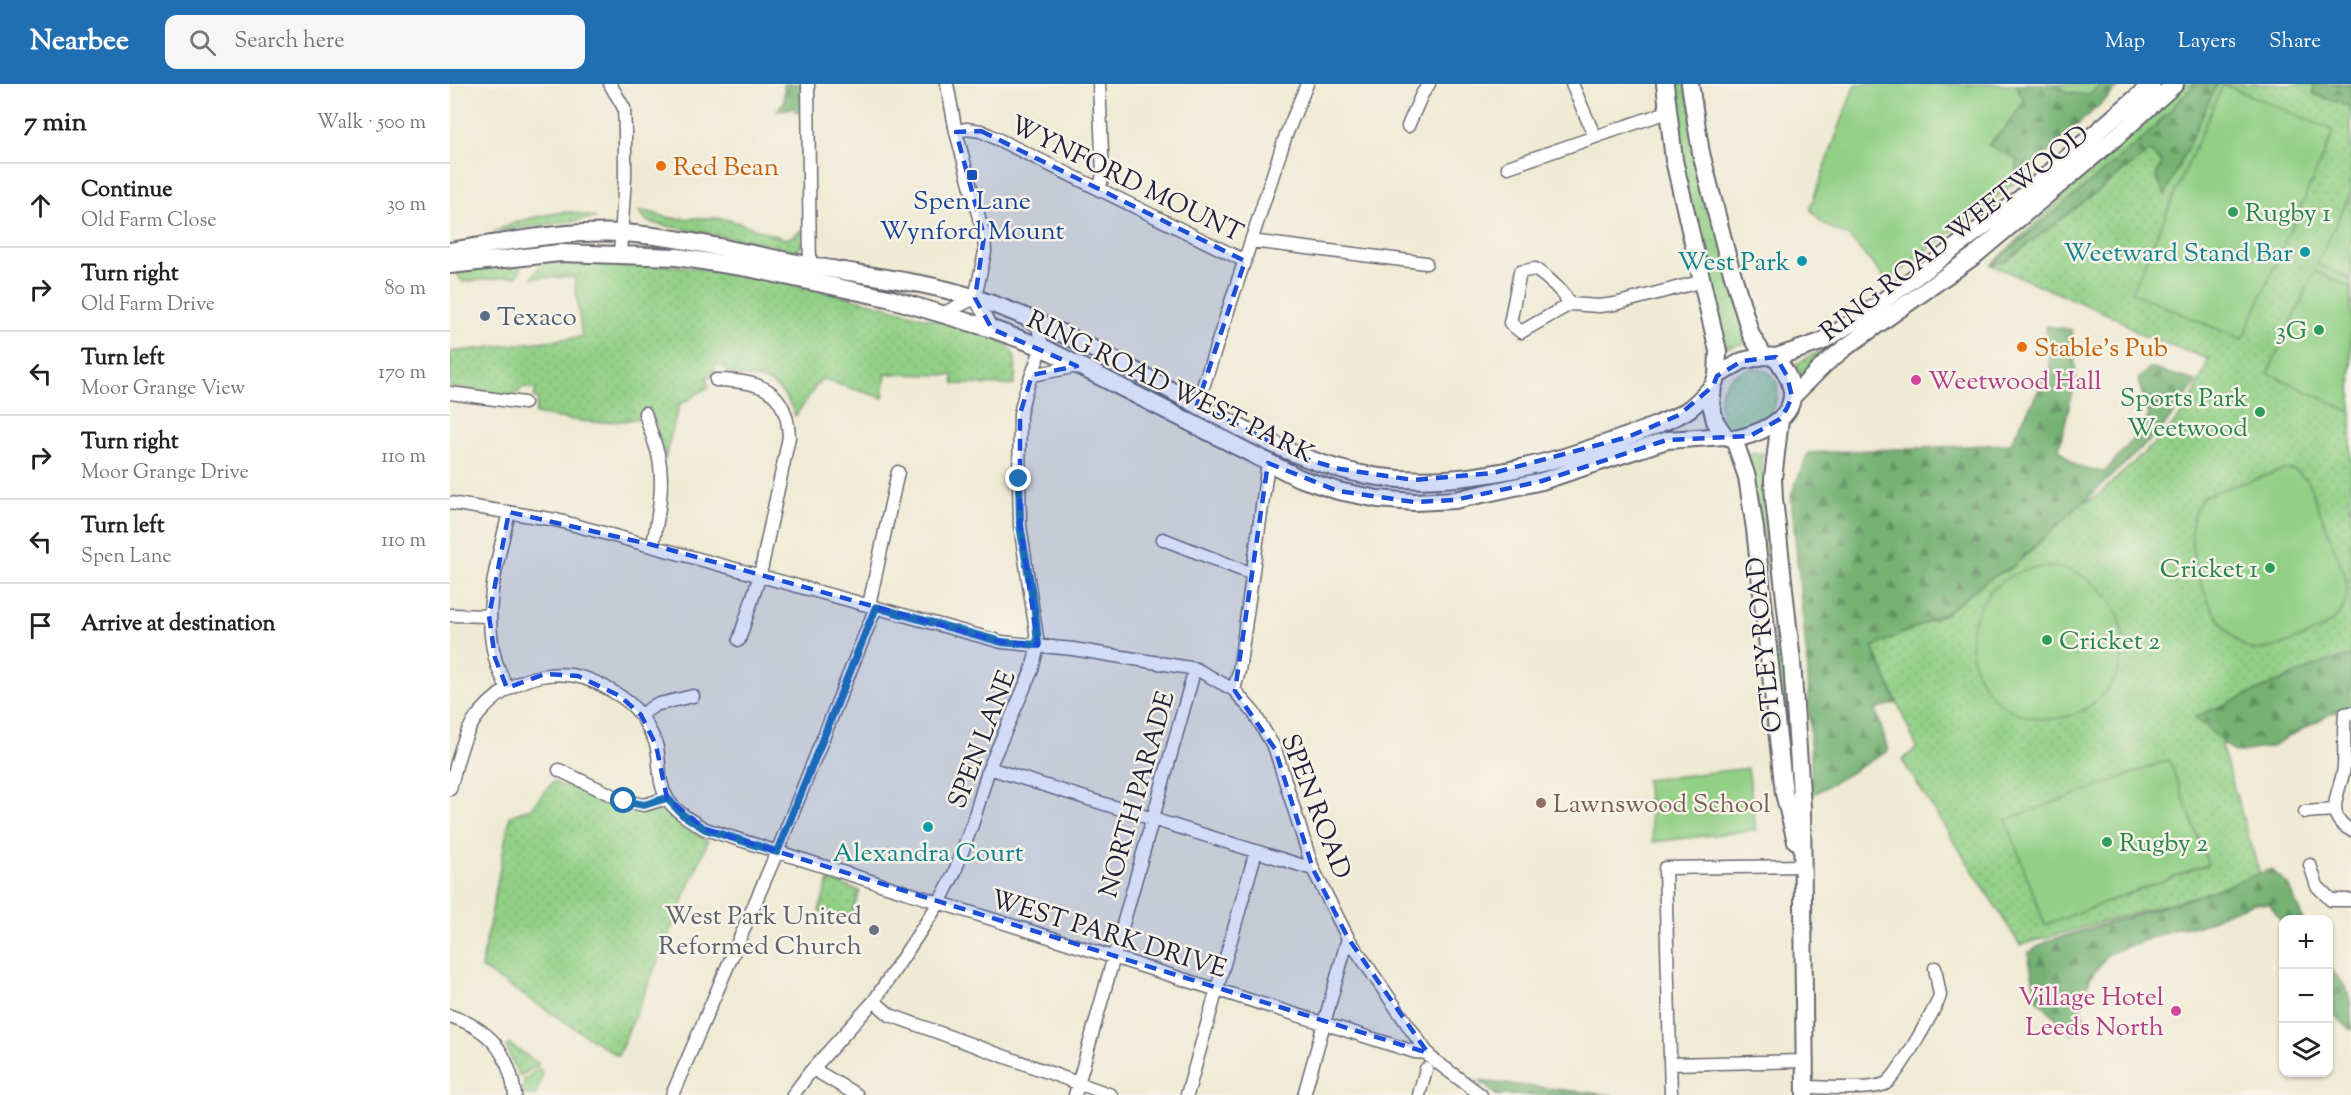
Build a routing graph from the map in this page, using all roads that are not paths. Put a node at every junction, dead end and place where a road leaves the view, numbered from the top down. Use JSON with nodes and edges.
{"nodes":[{"id":1,"x":610,"y":84,"type":"edge"},
{"id":2,"x":808,"y":84,"type":"edge"},
{"id":3,"x":947,"y":84,"type":"edge"},
{"id":4,"x":1098,"y":84,"type":"edge"},
{"id":5,"x":1307,"y":84,"type":"edge"},
{"id":6,"x":1429,"y":84,"type":"edge"},
{"id":7,"x":1572,"y":84,"type":"edge"},
{"id":8,"x":1665,"y":84,"type":"edge"},
{"id":9,"x":1690,"y":84,"type":"edge"},
{"id":10,"x":2152,"y":84,"type":"edge"},
{"id":11,"x":2175,"y":84,"type":"edge"},
{"id":12,"x":1667,"y":112,"type":"junction"},
{"id":13,"x":1408,"y":126,"type":"dead end"},
{"id":14,"x":956,"y":132,"type":"junction"},
{"id":15,"x":1595,"y":137,"type":"junction"},
{"id":16,"x":1508,"y":167,"type":"dead end"},
{"id":17,"x":1099,"y":190,"type":"junction"},
{"id":18,"x":622,"y":233,"type":"junction"},
{"id":19,"x":1251,"y":241,"type":"junction"},
{"id":20,"x":450,"y":251,"type":"edge"},
{"id":21,"x":620,"y":253,"type":"junction"},
{"id":22,"x":1245,"y":261,"type":"junction"},
{"id":23,"x":1426,"y":262,"type":"dead end"},
{"id":24,"x":450,"y":265,"type":"edge"},
{"id":25,"x":810,"y":273,"type":"junction"},
{"id":26,"x":1703,"y":281,"type":"junction"},
{"id":27,"x":975,"y":298,"type":"junction"},
{"id":28,"x":1570,"y":304,"type":"junction"},
{"id":29,"x":942,"y":314,"type":"junction"},
{"id":30,"x":1037,"y":321,"type":"junction"},
{"id":31,"x":992,"y":329,"type":"junction"},
{"id":32,"x":1071,"y":336,"type":"junction"},
{"id":33,"x":1042,"y":347,"type":"junction"},
{"id":34,"x":1770,"y":356,"type":"junction"},
{"id":35,"x":1078,"y":366,"type":"junction"},
{"id":36,"x":1032,"y":375,"type":"junction"},
{"id":37,"x":716,"y":380,"type":"dead end"},
{"id":38,"x":1715,"y":381,"type":"junction"},
{"id":39,"x":450,"y":393,"type":"edge"},
{"id":40,"x":1792,"y":397,"type":"junction"},
{"id":41,"x":524,"y":403,"type":"dead end"},
{"id":42,"x":1197,"y":405,"type":"junction"},
{"id":43,"x":645,"y":413,"type":"dead end"},
{"id":44,"x":1780,"y":419,"type":"junction"},
{"id":45,"x":1730,"y":438,"type":"junction"},
{"id":46,"x":1268,"y":463,"type":"junction"},
{"id":47,"x":898,"y":472,"type":"dead end"},
{"id":48,"x":450,"y":503,"type":"edge"},
{"id":49,"x":509,"y":512,"type":"junction"},
{"id":50,"x":1163,"y":539,"type":"dead end"},
{"id":51,"x":653,"y":545,"type":"junction"},
{"id":52,"x":1252,"y":573,"type":"junction"},
{"id":53,"x":760,"y":575,"type":"junction"},
{"id":54,"x":872,"y":606,"type":"junction"},
{"id":55,"x":450,"y":615,"type":"edge"},
{"id":56,"x":489,"y":616,"type":"junction"},
{"id":57,"x":739,"y":640,"type":"dead end"},
{"id":58,"x":1038,"y":645,"type":"junction"},
{"id":59,"x":1192,"y":679,"type":"dead end"},
{"id":60,"x":507,"y":688,"type":"junction"},
{"id":61,"x":1234,"y":690,"type":"junction"},
{"id":62,"x":693,"y":696,"type":"dead end"},
{"id":63,"x":2351,"y":713,"type":"edge"},
{"id":64,"x":641,"y":715,"type":"junction"},
{"id":65,"x":450,"y":737,"type":"edge"},
{"id":66,"x":463,"y":742,"type":"junction"},
{"id":67,"x":989,"y":768,"type":"junction"},
{"id":68,"x":559,"y":770,"type":"dead end"},
{"id":69,"x":450,"y":789,"type":"edge"},
{"id":70,"x":667,"y":798,"type":"junction"},
{"id":71,"x":2335,"y":810,"type":"junction"},
{"id":72,"x":2305,"y":812,"type":"dead end"},
{"id":73,"x":1153,"y":819,"type":"junction"},
{"id":74,"x":2351,"y":830,"type":"edge"},
{"id":75,"x":1256,"y":851,"type":"junction"},
{"id":76,"x":777,"y":852,"type":"junction"},
{"id":77,"x":2310,"y":865,"type":"dead end"},
{"id":78,"x":1801,"y":866,"type":"junction"},
{"id":79,"x":1313,"y":869,"type":"junction"},
{"id":80,"x":2351,"y":900,"type":"edge"},
{"id":81,"x":939,"y":903,"type":"junction"},
{"id":82,"x":1348,"y":938,"type":"junction"},
{"id":83,"x":1114,"y":958,"type":"junction"},
{"id":84,"x":1935,"y":968,"type":"dead end"},
{"id":85,"x":1217,"y":990,"type":"junction"},
{"id":86,"x":874,"y":1001,"type":"junction"},
{"id":87,"x":450,"y":1016,"type":"edge"},
{"id":88,"x":1324,"y":1024,"type":"junction"},
{"id":89,"x":1428,"y":1053,"type":"junction"},
{"id":90,"x":1805,"y":1061,"type":"junction"},
{"id":91,"x":1670,"y":1064,"type":"junction"},
{"id":92,"x":813,"y":1069,"type":"junction"},
{"id":93,"x":1426,"y":1069,"type":"dead end"},
{"id":94,"x":1076,"y":1090,"type":"edge"},
{"id":95,"x":1805,"y":1091,"type":"edge"},
{"id":96,"x":515,"y":1095,"type":"edge"},
{"id":97,"x":672,"y":1095,"type":"edge"},
{"id":98,"x":793,"y":1095,"type":"edge"},
{"id":99,"x":856,"y":1095,"type":"edge"},
{"id":100,"x":1111,"y":1095,"type":"edge"},
{"id":101,"x":1187,"y":1095,"type":"edge"},
{"id":102,"x":1305,"y":1095,"type":"edge"},
{"id":103,"x":1419,"y":1095,"type":"edge"},
{"id":104,"x":1481,"y":1095,"type":"edge"},
{"id":105,"x":1671,"y":1095,"type":"edge"}],
"edges":[{"from":1,"to":18,"type":"street"},
{"from":2,"to":25,"type":"street"},
{"from":3,"to":14,"type":"street"},
{"from":4,"to":17,"type":"street"},
{"from":5,"to":19,"type":"street"},
{"from":6,"to":13,"type":"street"},
{"from":7,"to":15,"type":"street"},
{"from":8,"to":12,"type":"highway"},
{"from":9,"to":34,"type":"highway"},
{"from":10,"to":34,"type":"highway","name":"RING ROAD WEETWOOD"},
{"from":11,"to":40,"type":"highway","name":"RING ROAD WEETWOOD"},
{"from":12,"to":15,"type":"street"},
{"from":12,"to":26,"type":"highway"},
{"from":14,"to":17,"type":"street","name":"WYNFORD MOUNT"},
{"from":14,"to":27,"type":"street"},
{"from":15,"to":16,"type":"street"},
{"from":17,"to":22,"type":"street","name":"WYNFORD MOUNT"},
{"from":18,"to":20,"type":"highway","name":"RING ROAD WEST PARK"},
{"from":18,"to":21,"type":"street"},
{"from":18,"to":25,"type":"highway","name":"RING ROAD WEST PARK"},
{"from":19,"to":22,"type":"street"},
{"from":19,"to":23,"type":"street"},
{"from":21,"to":24,"type":"highway","name":"RING ROAD WEST PARK"},
{"from":21,"to":25,"type":"highway","name":"RING ROAD WEST PARK"},
{"from":22,"to":42,"type":"street"},
{"from":25,"to":27,"type":"highway","name":"RING ROAD WEST PARK"},
{"from":25,"to":29,"type":"highway","name":"RING ROAD WEST PARK"},
{"from":26,"to":28,"type":"street"},
{"from":26,"to":38,"type":"highway"},
{"from":27,"to":29,"type":"street"},
{"from":27,"to":30,"type":"highway","name":"RING ROAD WEST PARK"},
{"from":27,"to":31,"type":"street"},
{"from":28,"to":28,"type":"street"},
{"from":29,"to":31,"type":"highway","name":"RING ROAD WEST PARK"},
{"from":30,"to":32,"type":"highway","name":"RING ROAD WEST PARK"},
{"from":30,"to":33,"type":"street"},
{"from":31,"to":33,"type":"highway","name":"RING ROAD WEST PARK"},
{"from":32,"to":33,"type":"street"},
{"from":32,"to":42,"type":"highway","name":"RING ROAD WEST PARK"},
{"from":33,"to":35,"type":"highway","name":"RING ROAD WEST PARK"},
{"from":33,"to":36,"type":"street","name":"SPEN LANE"},
{"from":34,"to":38,"type":"highway"},
{"from":34,"to":40,"type":"highway"},
{"from":35,"to":36,"type":"street"},
{"from":35,"to":46,"type":"highway","name":"RING ROAD WEST PARK"},
{"from":36,"to":58,"type":"street","name":"SPEN LANE"},
{"from":37,"to":53,"type":"street"},
{"from":38,"to":42,"type":"highway","name":"RING ROAD WEST PARK"},
{"from":38,"to":45,"type":"highway"},
{"from":39,"to":41,"type":"street"},
{"from":40,"to":44,"type":"highway"},
{"from":43,"to":51,"type":"street"},
{"from":44,"to":45,"type":"highway"},
{"from":44,"to":78,"type":"highway","name":"OTLEY ROAD"},
{"from":45,"to":46,"type":"highway","name":"RING ROAD WEST PARK"},
{"from":45,"to":78,"type":"highway","name":"OTLEY ROAD"},
{"from":46,"to":52,"type":"street"},
{"from":47,"to":54,"type":"street"},
{"from":48,"to":49,"type":"street","name":"SPEN ROAD"},
{"from":49,"to":51,"type":"street","name":"SPEN ROAD"},
{"from":49,"to":56,"type":"street"},
{"from":50,"to":52,"type":"street"},
{"from":51,"to":53,"type":"street","name":"SPEN ROAD"},
{"from":52,"to":61,"type":"street"},
{"from":53,"to":54,"type":"street","name":"SPEN ROAD"},
{"from":53,"to":57,"type":"street"},
{"from":54,"to":58,"type":"street","name":"SPEN ROAD"},
{"from":54,"to":76,"type":"street"},
{"from":55,"to":56,"type":"street"},
{"from":56,"to":60,"type":"street"},
{"from":58,"to":61,"type":"street","name":"SPEN ROAD"},
{"from":58,"to":67,"type":"street","name":"SPEN LANE"},
{"from":59,"to":73,"type":"street","name":"NORTH PARADE"},
{"from":60,"to":64,"type":"street"},
{"from":60,"to":66,"type":"street"},
{"from":61,"to":79,"type":"street","name":"SPEN ROAD"},
{"from":62,"to":64,"type":"street"},
{"from":63,"to":71,"type":"street"},
{"from":64,"to":70,"type":"street"},
{"from":65,"to":66,"type":"street"},
{"from":66,"to":69,"type":"street"},
{"from":67,"to":73,"type":"street"},
{"from":67,"to":81,"type":"street","name":"SPEN LANE"},
{"from":68,"to":70,"type":"street"},
{"from":70,"to":76,"type":"street","name":"WEST PARK DRIVE"},
{"from":71,"to":72,"type":"street"},
{"from":71,"to":74,"type":"street"},
{"from":73,"to":75,"type":"street"},
{"from":73,"to":83,"type":"street","name":"NORTH PARADE"},
{"from":75,"to":79,"type":"street"},
{"from":75,"to":85,"type":"street"},
{"from":76,"to":81,"type":"street","name":"WEST PARK DRIVE"},
{"from":76,"to":97,"type":"street"},
{"from":77,"to":80,"type":"street"},
{"from":78,"to":90,"type":"highway","name":"OTLEY ROAD"},
{"from":78,"to":91,"type":"street"},
{"from":79,"to":82,"type":"street","name":"SPEN ROAD"},
{"from":81,"to":83,"type":"street","name":"WEST PARK DRIVE"},
{"from":81,"to":86,"type":"street","name":"SPEN LANE"},
{"from":82,"to":88,"type":"street"},
{"from":82,"to":89,"type":"street","name":"SPEN ROAD"},
{"from":83,"to":85,"type":"street","name":"WEST PARK DRIVE"},
{"from":83,"to":94,"type":"street","name":"NORTH PARADE"},
{"from":84,"to":95,"type":"street"},
{"from":85,"to":88,"type":"street","name":"WEST PARK DRIVE"},
{"from":85,"to":101,"type":"street"},
{"from":86,"to":92,"type":"street","name":"SPEN LANE"},
{"from":86,"to":94,"type":"street"},
{"from":87,"to":96,"type":"street"},
{"from":88,"to":89,"type":"street","name":"WEST PARK DRIVE"},
{"from":88,"to":102,"type":"street"},
{"from":89,"to":104,"type":"street","name":"SPEN ROAD"},
{"from":90,"to":91,"type":"street"},
{"from":90,"to":95,"type":"highway","name":"OTLEY ROAD"},
{"from":91,"to":105,"type":"street"},
{"from":92,"to":98,"type":"street","name":"SPEN LANE"},
{"from":92,"to":99,"type":"street"},
{"from":93,"to":103,"type":"street"},
{"from":94,"to":100,"type":"street"}]}
